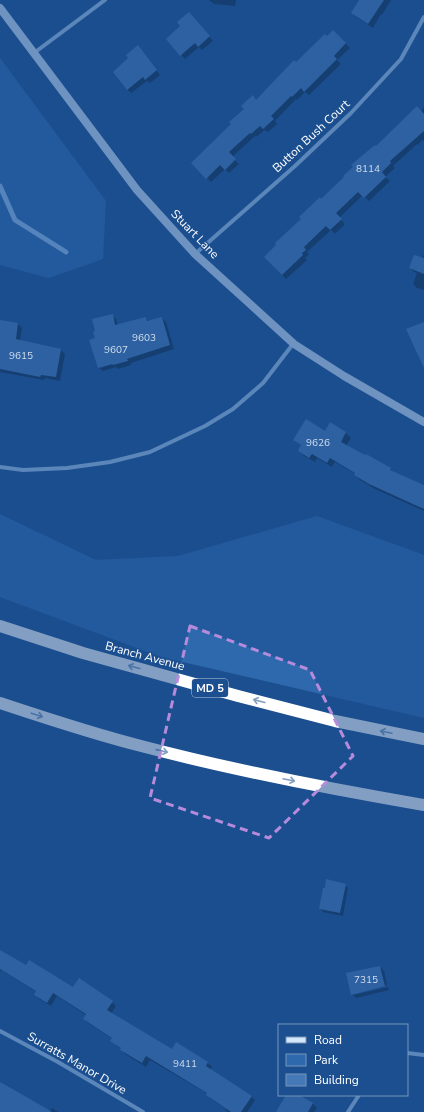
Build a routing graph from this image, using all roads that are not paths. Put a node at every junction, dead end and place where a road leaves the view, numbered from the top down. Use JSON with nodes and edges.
{"nodes":[{"id":1,"x":104,"y":0,"type":"edge"},
{"id":2,"x":0,"y":8,"type":"edge"},
{"id":3,"x":424,"y":17,"type":"edge"},
{"id":4,"x":34,"y":52,"type":"junction"},
{"id":5,"x":195,"y":254,"type":"junction"},
{"id":6,"x":294,"y":344,"type":"junction"},
{"id":7,"x":424,"y":422,"type":"edge"},
{"id":8,"x":0,"y":467,"type":"edge"},
{"id":9,"x":0,"y":626,"type":"edge"},
{"id":10,"x":0,"y":703,"type":"edge"},
{"id":11,"x":424,"y":739,"type":"edge"},
{"id":12,"x":424,"y":805,"type":"edge"},
{"id":13,"x":0,"y":1031,"type":"edge"},
{"id":14,"x":408,"y":1053,"type":"edge"},
{"id":15,"x":424,"y":1055,"type":"edge"},
{"id":16,"x":358,"y":1096,"type":"edge"},
{"id":17,"x":143,"y":1112,"type":"edge"},
{"id":18,"x":348,"y":1112,"type":"edge"}],
"edges":[{"from":1,"to":4,"type":"street"},
{"from":2,"to":4,"type":"street","name":"Stuart Lane"},
{"from":3,"to":5,"type":"street","name":"Button Bush Court"},
{"from":4,"to":5,"type":"street","name":"Stuart Lane"},
{"from":5,"to":6,"type":"street","name":"Stuart Lane"},
{"from":6,"to":7,"type":"street","name":"Stuart Lane"},
{"from":6,"to":8,"type":"street"},
{"from":11,"to":9,"type":"highway","name":"Branch Avenue","number":"MD 5","one_way":true},
{"from":10,"to":12,"type":"highway","one_way":true},
{"from":13,"to":17,"type":"street","name":"Surratts Manor Drive"},
{"from":14,"to":15,"type":"street"},
{"from":16,"to":18,"type":"street"}]}
